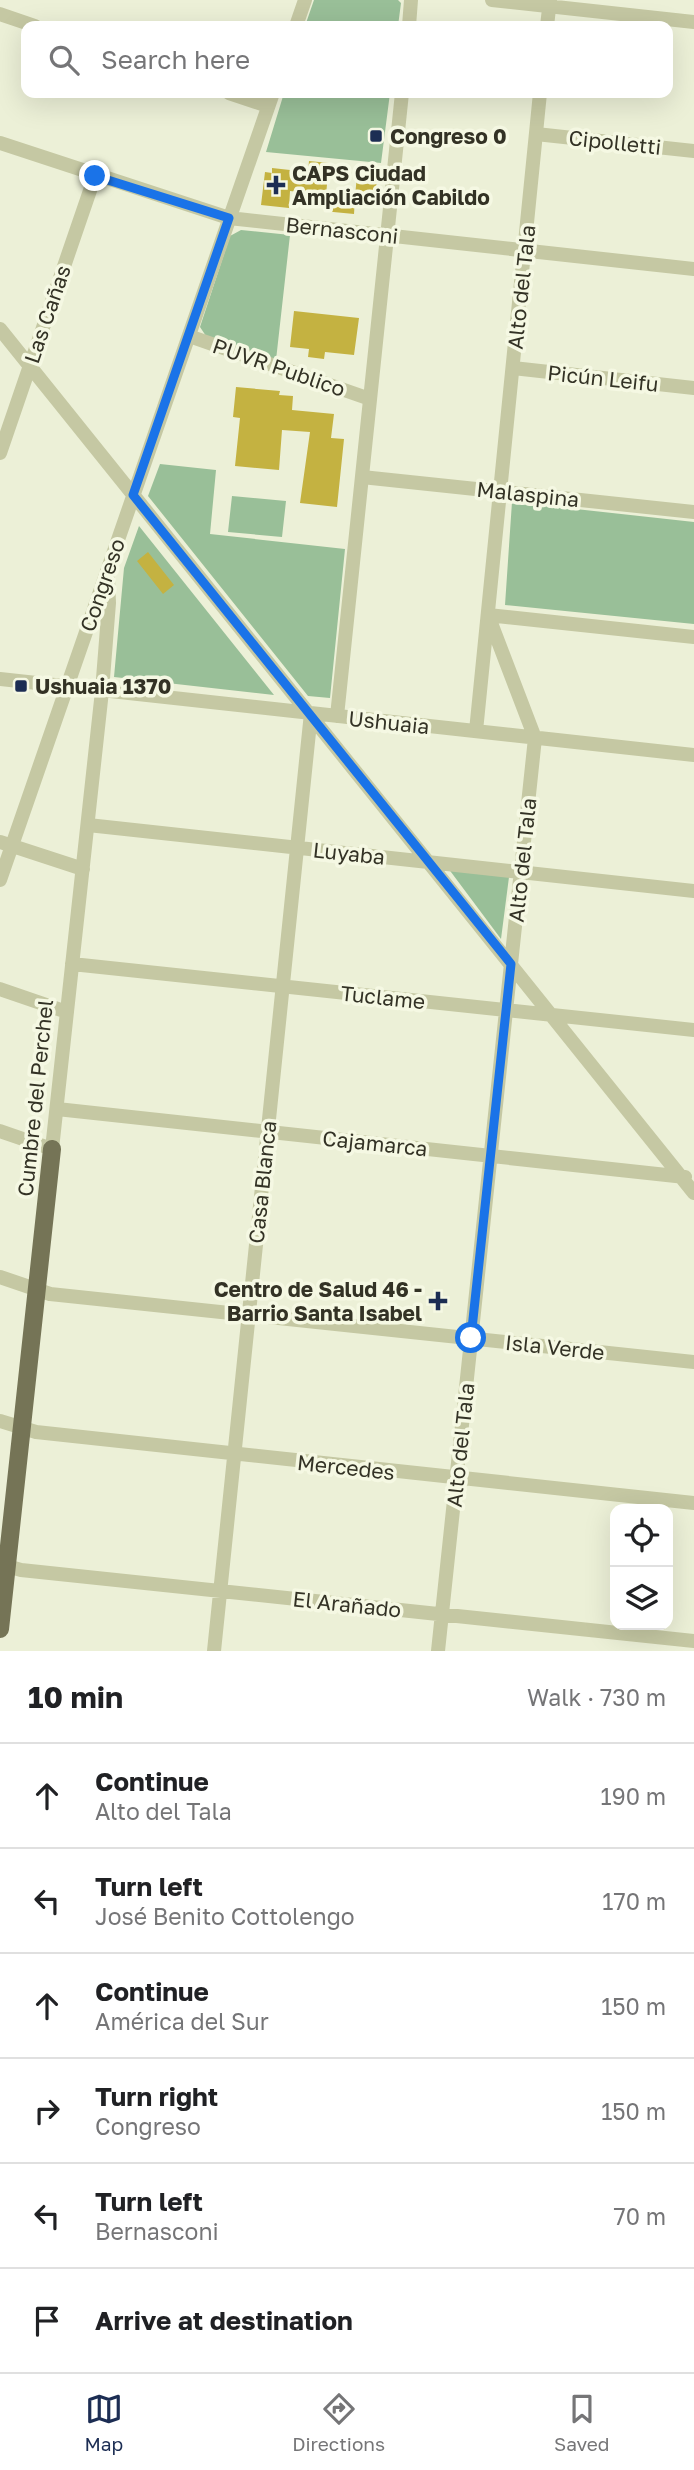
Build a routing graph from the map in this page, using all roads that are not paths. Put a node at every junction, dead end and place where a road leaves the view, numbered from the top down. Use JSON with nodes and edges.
{"nodes":[{"id":1,"x":306,"y":0,"type":"edge"},
{"id":2,"x":411,"y":0,"type":"edge"},
{"id":3,"x":492,"y":0,"type":"edge"},
{"id":4,"x":549,"y":3,"type":"edge"},
{"id":5,"x":0,"y":14,"type":"edge"},
{"id":6,"x":21,"y":21,"type":"edge"},
{"id":7,"x":298,"y":21,"type":"edge"},
{"id":8,"x":409,"y":21,"type":"edge"},
{"id":9,"x":547,"y":21,"type":"edge"},
{"id":10,"x":694,"y":22,"type":"edge"},
{"id":11,"x":401,"y":98,"type":"edge"},
{"id":12,"x":540,"y":98,"type":"edge"},
{"id":13,"x":270,"y":99,"type":"edge"},
{"id":14,"x":536,"y":134,"type":"junction"},
{"id":15,"x":0,"y":143,"type":"edge"},
{"id":16,"x":694,"y":151,"type":"edge"},
{"id":17,"x":95,"y":176,"type":"junction"},
{"id":18,"x":229,"y":218,"type":"junction"},
{"id":19,"x":387,"y":235,"type":"junction"},
{"id":20,"x":525,"y":249,"type":"junction"},
{"id":21,"x":694,"y":269,"type":"edge"},
{"id":22,"x":0,"y":329,"type":"edge"},
{"id":23,"x":189,"y":335,"type":"junction"},
{"id":24,"x":29,"y":365,"type":"junction"},
{"id":25,"x":513,"y":368,"type":"junction"},
{"id":26,"x":694,"y":388,"type":"edge"},
{"id":27,"x":370,"y":399,"type":"junction"},
{"id":28,"x":0,"y":453,"type":"edge"},
{"id":29,"x":362,"y":477,"type":"junction"},
{"id":30,"x":500,"y":491,"type":"junction"},
{"id":31,"x":133,"y":495,"type":"junction"},
{"id":32,"x":694,"y":512,"type":"edge"},
{"id":33,"x":108,"y":570,"type":"junction"},
{"id":34,"x":488,"y":615,"type":"junction"},
{"id":35,"x":694,"y":637,"type":"edge"},
{"id":36,"x":0,"y":679,"type":"edge"},
{"id":37,"x":67,"y":687,"type":"junction"},
{"id":38,"x":102,"y":691,"type":"junction"},
{"id":39,"x":311,"y":713,"type":"junction"},
{"id":40,"x":337,"y":716,"type":"junction"},
{"id":41,"x":476,"y":731,"type":"junction"},
{"id":42,"x":535,"y":738,"type":"junction"},
{"id":43,"x":694,"y":755,"type":"edge"},
{"id":44,"x":88,"y":825,"type":"junction"},
{"id":45,"x":6,"y":844,"type":"edge"},
{"id":46,"x":297,"y":848,"type":"junction"},
{"id":47,"x":429,"y":862,"type":"junction"},
{"id":48,"x":83,"y":869,"type":"junction"},
{"id":49,"x":521,"y":872,"type":"junction"},
{"id":50,"x":0,"y":880,"type":"edge"},
{"id":51,"x":694,"y":891,"type":"edge"},
{"id":52,"x":72,"y":964,"type":"junction"},
{"id":53,"x":511,"y":964,"type":"junction"},
{"id":54,"x":282,"y":986,"type":"junction"},
{"id":55,"x":0,"y":989,"type":"edge"},
{"id":56,"x":506,"y":1010,"type":"junction"},
{"id":57,"x":67,"y":1012,"type":"junction"},
{"id":58,"x":551,"y":1015,"type":"junction"},
{"id":59,"x":694,"y":1030,"type":"edge"},
{"id":60,"x":57,"y":1109,"type":"junction"},
{"id":61,"x":0,"y":1131,"type":"edge"},
{"id":62,"x":268,"y":1132,"type":"junction"},
{"id":63,"x":52,"y":1149,"type":"junction"},
{"id":64,"x":490,"y":1156,"type":"junction"},
{"id":65,"x":687,"y":1177,"type":"edge"},
{"id":66,"x":694,"y":1193,"type":"edge"},
{"id":67,"x":0,"y":1277,"type":"edge"},
{"id":68,"x":37,"y":1290,"type":"junction"},
{"id":69,"x":249,"y":1315,"type":"junction"},
{"id":70,"x":471,"y":1338,"type":"junction"},
{"id":71,"x":694,"y":1362,"type":"edge"},
{"id":72,"x":0,"y":1421,"type":"edge"},
{"id":73,"x":22,"y":1429,"type":"junction"},
{"id":74,"x":234,"y":1455,"type":"junction"},
{"id":75,"x":456,"y":1478,"type":"junction"},
{"id":76,"x":694,"y":1503,"type":"edge"},
{"id":77,"x":3,"y":1565,"type":"edge"},
{"id":78,"x":220,"y":1591,"type":"junction"},
{"id":79,"x":442,"y":1614,"type":"junction"},
{"id":80,"x":0,"y":1629,"type":"edge"},
{"id":81,"x":694,"y":1641,"type":"edge"},
{"id":82,"x":214,"y":1651,"type":"edge"},
{"id":83,"x":438,"y":1651,"type":"edge"}],
"edges":[{"from":1,"to":7,"type":"street"},
{"from":2,"to":8,"type":"street"},
{"from":3,"to":4,"type":"street"},
{"from":4,"to":9,"type":"street"},
{"from":4,"to":10,"type":"street"},
{"from":5,"to":6,"type":"street"},
{"from":11,"to":19,"type":"street"},
{"from":12,"to":14,"type":"street","name":"Alto del Tala"},
{"from":13,"to":18,"type":"street","name":"Congreso"},
{"from":14,"to":16,"type":"street","name":"Cipolletti"},
{"from":14,"to":20,"type":"street","name":"Alto del Tala"},
{"from":15,"to":17,"type":"street","name":"Bernasconi"},
{"from":17,"to":18,"type":"street","name":"Bernasconi"},
{"from":17,"to":24,"type":"street","name":"Las Cañas"},
{"from":18,"to":19,"type":"street","name":"Bernasconi"},
{"from":18,"to":23,"type":"street","name":"Congreso"},
{"from":19,"to":20,"type":"street","name":"Bernasconi"},
{"from":19,"to":27,"type":"street"},
{"from":20,"to":21,"type":"street","name":"Bernasconi"},
{"from":20,"to":25,"type":"street","name":"Alto del Tala"},
{"from":22,"to":24,"type":"street"},
{"from":23,"to":27,"type":"street","name":"PUVR Publico"},
{"from":23,"to":31,"type":"street","name":"Congreso"},
{"from":24,"to":28,"type":"street","name":"Las Cañas"},
{"from":24,"to":31,"type":"street"},
{"from":25,"to":26,"type":"street","name":"Picún Leifu"},
{"from":25,"to":30,"type":"street","name":"Alto del Tala"},
{"from":27,"to":29,"type":"street"},
{"from":29,"to":30,"type":"street","name":"Malaspina"},
{"from":29,"to":40,"type":"street"},
{"from":30,"to":32,"type":"street","name":"Malaspina"},
{"from":30,"to":34,"type":"street","name":"Alto del Tala"},
{"from":31,"to":33,"type":"street","name":"Congreso"},
{"from":31,"to":39,"type":"street"},
{"from":33,"to":37,"type":"street","name":"Congreso"},
{"from":33,"to":38,"type":"street","name":"Cumbre del Perchel"},
{"from":34,"to":35,"type":"street"},
{"from":34,"to":41,"type":"street","name":"Alto del Tala"},
{"from":34,"to":42,"type":"street"},
{"from":36,"to":37,"type":"street","name":"Ushuaia"},
{"from":37,"to":38,"type":"street","name":"Ushuaia"},
{"from":37,"to":45,"type":"street","name":"Congreso"},
{"from":38,"to":39,"type":"street","name":"Ushuaia"},
{"from":38,"to":44,"type":"street","name":"Cumbre del Perchel"},
{"from":39,"to":40,"type":"street","name":"Ushuaia"},
{"from":39,"to":46,"type":"street","name":"Casa Blanca"},
{"from":39,"to":47,"type":"street"},
{"from":40,"to":41,"type":"street","name":"Ushuaia"},
{"from":41,"to":42,"type":"street","name":"Ushuaia"},
{"from":42,"to":43,"type":"street","name":"Ushuaia"},
{"from":42,"to":49,"type":"street","name":"Alto del Tala"},
{"from":44,"to":46,"type":"street","name":"Luyaba"},
{"from":44,"to":48,"type":"street","name":"Cumbre del Perchel"},
{"from":45,"to":48,"type":"street"},
{"from":45,"to":50,"type":"street","name":"Congreso"},
{"from":46,"to":47,"type":"street","name":"Luyaba"},
{"from":46,"to":54,"type":"street","name":"Casa Blanca"},
{"from":47,"to":49,"type":"street","name":"Luyaba"},
{"from":47,"to":53,"type":"street"},
{"from":48,"to":52,"type":"street","name":"Cumbre del Perchel"},
{"from":49,"to":51,"type":"street","name":"Luyaba"},
{"from":49,"to":53,"type":"street","name":"Alto del Tala"},
{"from":52,"to":54,"type":"street","name":"Tuclame"},
{"from":52,"to":57,"type":"street","name":"Cumbre del Perchel"},
{"from":53,"to":56,"type":"street","name":"Alto del Tala"},
{"from":53,"to":58,"type":"street"},
{"from":54,"to":56,"type":"street","name":"Tuclame"},
{"from":54,"to":62,"type":"street","name":"Casa Blanca"},
{"from":55,"to":57,"type":"street"},
{"from":56,"to":58,"type":"street","name":"Tuclame"},
{"from":56,"to":64,"type":"street","name":"Alto del Tala"},
{"from":57,"to":60,"type":"street","name":"Cumbre del Perchel"},
{"from":58,"to":59,"type":"street","name":"Tuclame"},
{"from":58,"to":65,"type":"street"},
{"from":60,"to":62,"type":"street","name":"Cajamarca"},
{"from":60,"to":63,"type":"street","name":"Cumbre del Perchel"},
{"from":61,"to":63,"type":"street"},
{"from":62,"to":64,"type":"street","name":"Cajamarca"},
{"from":62,"to":69,"type":"street","name":"Casa Blanca"},
{"from":63,"to":68,"type":"main road","name":"Cumbre del Perchel"},
{"from":64,"to":65,"type":"street","name":"Cajamarca"},
{"from":64,"to":70,"type":"street","name":"Alto del Tala"},
{"from":65,"to":66,"type":"street"},
{"from":67,"to":68,"type":"street","name":"Isla Verde"},
{"from":68,"to":69,"type":"street","name":"Isla Verde"},
{"from":68,"to":73,"type":"main road","name":"Cumbre del Perchel"},
{"from":69,"to":70,"type":"street","name":"Isla Verde"},
{"from":69,"to":74,"type":"street","name":"Casa Blanca"},
{"from":70,"to":71,"type":"street","name":"Isla Verde"},
{"from":70,"to":75,"type":"street","name":"Alto del Tala"},
{"from":72,"to":73,"type":"street","name":"Mercedes"},
{"from":73,"to":74,"type":"street","name":"Mercedes"},
{"from":73,"to":77,"type":"main road","name":"Cumbre del Perchel"},
{"from":74,"to":75,"type":"street","name":"Mercedes"},
{"from":74,"to":78,"type":"street","name":"Casa Blanca"},
{"from":75,"to":76,"type":"street","name":"Mercedes"},
{"from":75,"to":79,"type":"street","name":"Alto del Tala"},
{"from":77,"to":78,"type":"street","name":"El Arañado"},
{"from":77,"to":80,"type":"main road","name":"Cumbre del Perchel"},
{"from":78,"to":79,"type":"street","name":"El Arañado"},
{"from":78,"to":82,"type":"street","name":"Casa Blanca"},
{"from":79,"to":81,"type":"street","name":"El Arañado"},
{"from":79,"to":83,"type":"street","name":"Alto del Tala"}]}
